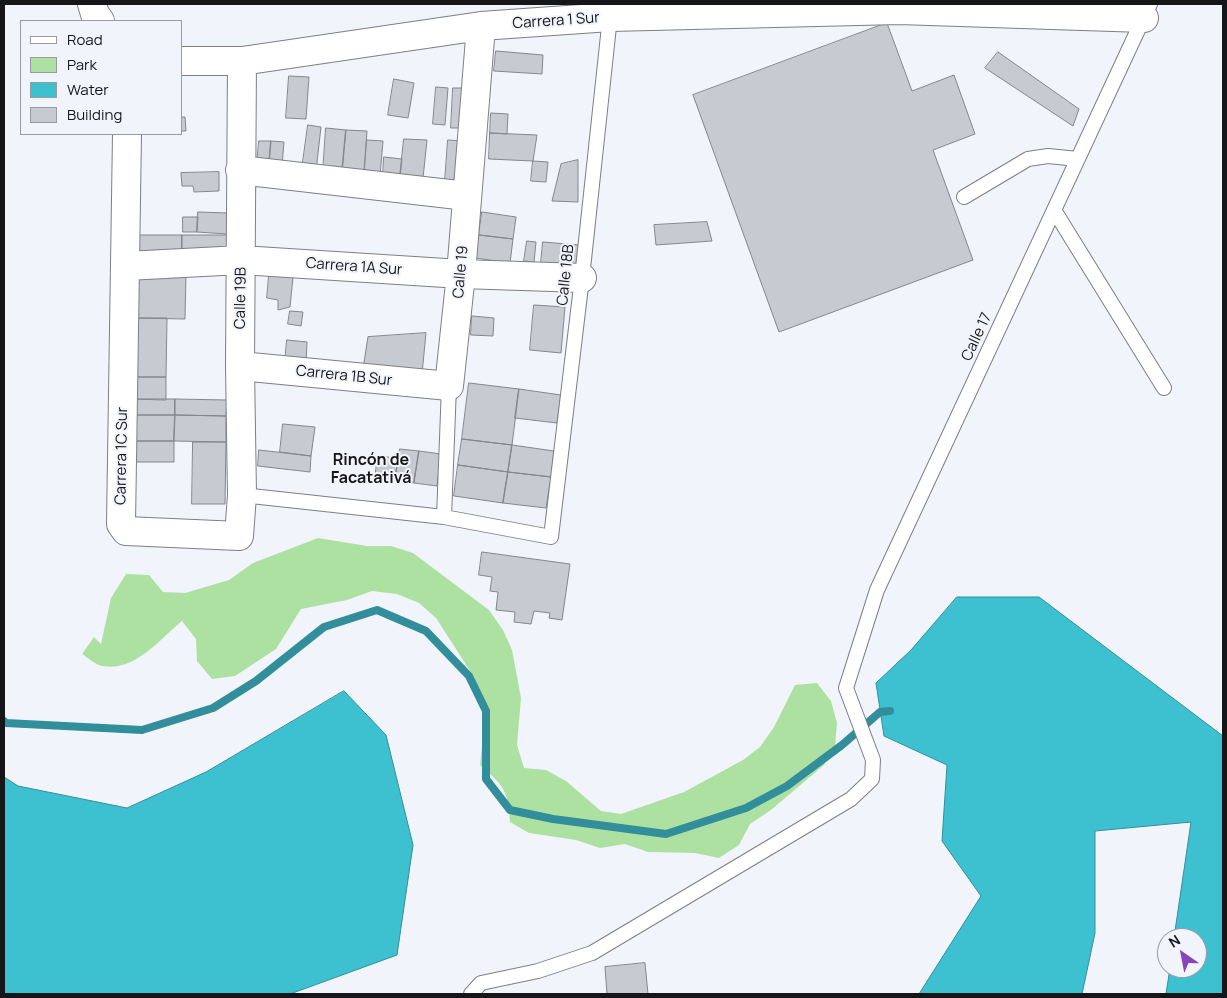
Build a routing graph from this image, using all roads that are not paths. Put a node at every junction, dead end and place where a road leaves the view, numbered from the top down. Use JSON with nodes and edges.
{"nodes":[{"id":1,"x":92,"y":4,"type":"edge"},
{"id":2,"x":1147,"y":11,"type":"edge"},
{"id":3,"x":610,"y":17,"type":"junction"},
{"id":4,"x":99,"y":20,"type":"edge"},
{"id":5,"x":481,"y":26,"type":"junction"},
{"id":6,"x":182,"y":61,"type":"edge"},
{"id":7,"x":242,"y":61,"type":"junction"},
{"id":8,"x":128,"y":135,"type":"edge"},
{"id":9,"x":1078,"y":158,"type":"junction"},
{"id":10,"x":240,"y":170,"type":"junction"},
{"id":11,"x":467,"y":196,"type":"junction"},
{"id":12,"x":964,"y":197,"type":"dead end"},
{"id":13,"x":1054,"y":210,"type":"junction"},
{"id":14,"x":241,"y":260,"type":"junction"},
{"id":15,"x":126,"y":266,"type":"junction"},
{"id":16,"x":461,"y":274,"type":"junction"},
{"id":17,"x":582,"y":278,"type":"junction"},
{"id":18,"x":240,"y":366,"type":"junction"},
{"id":19,"x":449,"y":386,"type":"junction"},
{"id":20,"x":1164,"y":388,"type":"dead end"},
{"id":21,"x":242,"y":494,"type":"junction"},
{"id":22,"x":444,"y":518,"type":"junction"},
{"id":23,"x":239,"y":536,"type":"joint"},
{"id":24,"x":471,"y":994,"type":"edge"}],
"edges":[{"from":1,"to":4,"type":"street"},
{"from":2,"to":3,"type":"street","name":"Carrera 1 Sur"},
{"from":2,"to":9,"type":"lane","name":"Calle 17"},
{"from":3,"to":5,"type":"street","name":"Carrera 1 Sur"},
{"from":3,"to":17,"type":"lane","name":"Calle 18B"},
{"from":5,"to":7,"type":"street","name":"Carrera 1 Sur"},
{"from":5,"to":11,"type":"street","name":"Calle 19"},
{"from":6,"to":7,"type":"street","name":"Carrera 1 Sur"},
{"from":7,"to":10,"type":"street","name":"Calle 19B"},
{"from":8,"to":15,"type":"street"},
{"from":9,"to":12,"type":"lane"},
{"from":9,"to":13,"type":"lane","name":"Calle 17"},
{"from":10,"to":11,"type":"street"},
{"from":10,"to":14,"type":"street","name":"Calle 19B"},
{"from":11,"to":16,"type":"street","name":"Calle 19"},
{"from":13,"to":20,"type":"lane"},
{"from":13,"to":24,"type":"lane","name":"Calle 17"},
{"from":14,"to":15,"type":"street","name":"Carrera 1A Sur"},
{"from":14,"to":16,"type":"street","name":"Carrera 1A Sur"},
{"from":14,"to":18,"type":"street","name":"Calle 19B"},
{"from":15,"to":23,"type":"street","name":"Carrera 1C Sur"},
{"from":16,"to":17,"type":"street","name":"Carrera 1A Sur"},
{"from":16,"to":19,"type":"street","name":"Calle 19"},
{"from":17,"to":22,"type":"lane","name":"Calle 18B"},
{"from":18,"to":19,"type":"street","name":"Carrera 1B Sur"},
{"from":18,"to":21,"type":"street","name":"Calle 19B"},
{"from":19,"to":22,"type":"lane","name":"Calle 19"},
{"from":21,"to":22,"type":"lane"},
{"from":21,"to":23,"type":"street","name":"Calle 19B"}]}
